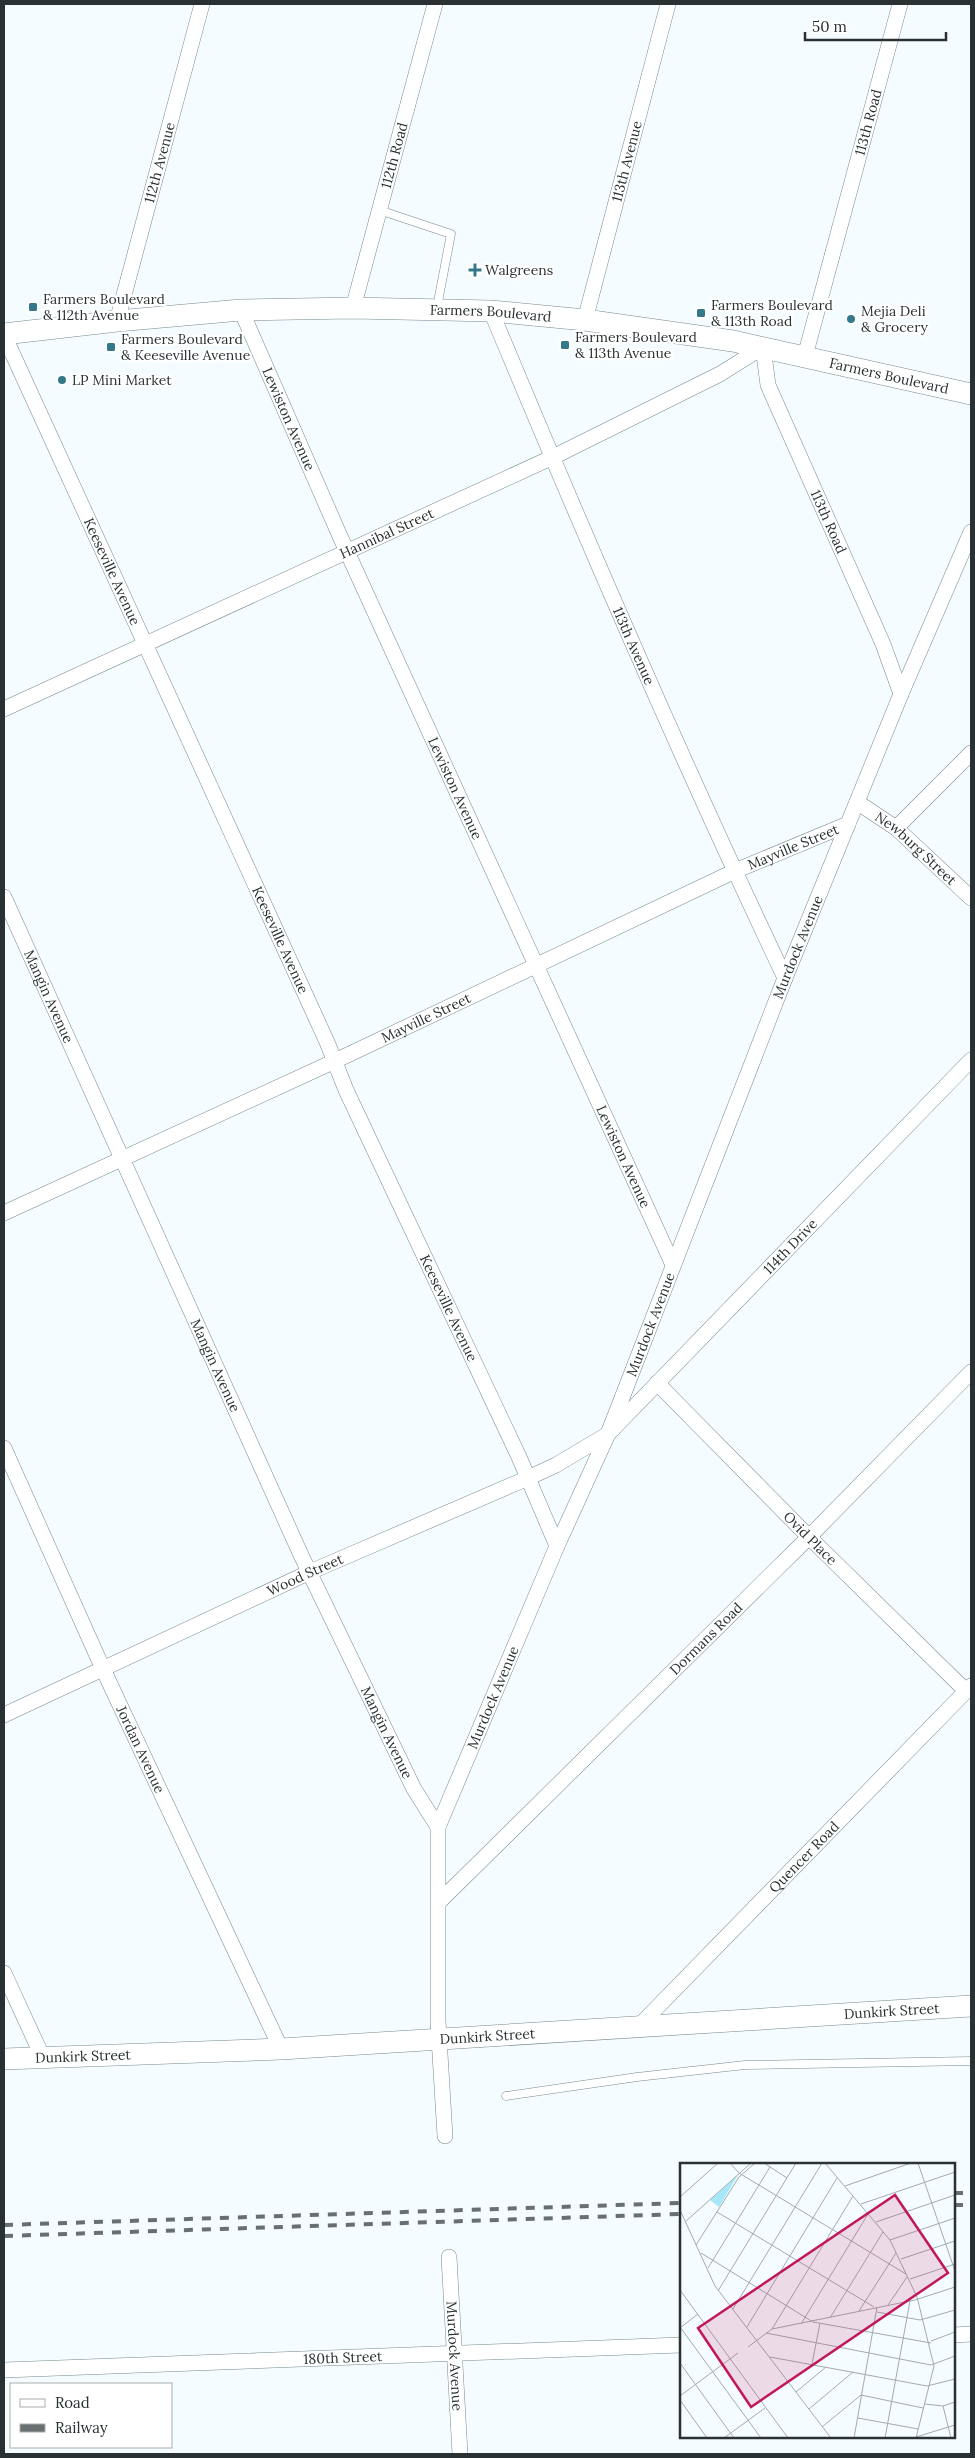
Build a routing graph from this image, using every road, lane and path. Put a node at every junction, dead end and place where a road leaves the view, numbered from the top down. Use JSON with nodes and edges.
{"nodes":[{"id":1,"x":202,"y":4,"type":"edge"},
{"id":2,"x":435,"y":4,"type":"edge"},
{"id":3,"x":668,"y":4,"type":"edge"},
{"id":4,"x":900,"y":4,"type":"edge"},
{"id":5,"x":379,"y":210,"type":"junction"},
{"id":6,"x":353,"y":308,"type":"junction"},
{"id":7,"x":241,"y":310,"type":"junction"},
{"id":8,"x":436,"y":310,"type":"junction"},
{"id":9,"x":491,"y":311,"type":"junction"},
{"id":10,"x":585,"y":320,"type":"junction"},
{"id":11,"x":117,"y":321,"type":"junction"},
{"id":12,"x":4,"y":334,"type":"edge"},
{"id":13,"x":763,"y":347,"type":"junction"},
{"id":14,"x":805,"y":356,"type":"junction"},
{"id":15,"x":971,"y":394,"type":"edge"},
{"id":16,"x":553,"y":457,"type":"junction"},
{"id":17,"x":971,"y":532,"type":"edge"},
{"id":18,"x":346,"y":550,"type":"junction"},
{"id":19,"x":145,"y":644,"type":"junction"},
{"id":20,"x":901,"y":694,"type":"junction"},
{"id":21,"x":4,"y":709,"type":"edge"},
{"id":22,"x":971,"y":752,"type":"edge"},
{"id":23,"x":857,"y":802,"type":"junction"},
{"id":24,"x":848,"y":824,"type":"junction"},
{"id":25,"x":896,"y":828,"type":"junction"},
{"id":26,"x":734,"y":870,"type":"junction"},
{"id":27,"x":4,"y":897,"type":"edge"},
{"id":28,"x":971,"y":898,"type":"edge"},
{"id":29,"x":537,"y":964,"type":"junction"},
{"id":30,"x":785,"y":978,"type":"junction"},
{"id":31,"x":971,"y":1060,"type":"edge"},
{"id":32,"x":334,"y":1061,"type":"junction"},
{"id":33,"x":123,"y":1157,"type":"junction"},
{"id":34,"x":4,"y":1213,"type":"edge"},
{"id":35,"x":673,"y":1265,"type":"junction"},
{"id":36,"x":971,"y":1372,"type":"edge"},
{"id":37,"x":657,"y":1382,"type":"junction"},
{"id":38,"x":608,"y":1434,"type":"junction"},
{"id":39,"x":4,"y":1448,"type":"edge"},
{"id":40,"x":528,"y":1478,"type":"junction"},
{"id":41,"x":809,"y":1537,"type":"junction"},
{"id":42,"x":557,"y":1546,"type":"junction"},
{"id":43,"x":310,"y":1572,"type":"junction"},
{"id":44,"x":103,"y":1669,"type":"junction"},
{"id":45,"x":969,"y":1688,"type":"edge"},
{"id":46,"x":4,"y":1714,"type":"edge"},
{"id":47,"x":438,"y":1827,"type":"junction"},
{"id":48,"x":439,"y":1902,"type":"junction"},
{"id":49,"x":4,"y":1973,"type":"edge"},
{"id":50,"x":971,"y":2006,"type":"edge"},
{"id":51,"x":637,"y":2028,"type":"junction"},
{"id":52,"x":439,"y":2040,"type":"junction"},
{"id":53,"x":281,"y":2048,"type":"junction"},
{"id":54,"x":42,"y":2058,"type":"junction"},
{"id":55,"x":4,"y":2059,"type":"edge"},
{"id":56,"x":971,"y":2061,"type":"edge"},
{"id":57,"x":506,"y":2096,"type":"dead end"},
{"id":58,"x":445,"y":2136,"type":"dead end"},
{"id":59,"x":449,"y":2256,"type":"dead end"},
{"id":60,"x":971,"y":2334,"type":"edge"},
{"id":61,"x":955,"y":2335,"type":"edge"},
{"id":62,"x":680,"y":2345,"type":"edge"},
{"id":63,"x":455,"y":2353,"type":"junction"},
{"id":64,"x":4,"y":2370,"type":"edge"},
{"id":65,"x":460,"y":2454,"type":"edge"}],
"edges":[{"from":1,"to":11,"type":"street","name":"112th Avenue"},
{"from":2,"to":5,"type":"street","name":"112th Road"},
{"from":3,"to":10,"type":"street","name":"113th Avenue"},
{"from":4,"to":14,"type":"street","name":"113th Road"},
{"from":5,"to":6,"type":"street","name":"112th Road"},
{"from":5,"to":8,"type":"lane"},
{"from":6,"to":7,"type":"main road","name":"Farmers Boulevard"},
{"from":6,"to":8,"type":"main road","name":"Farmers Boulevard"},
{"from":7,"to":11,"type":"main road","name":"Farmers Boulevard"},
{"from":7,"to":18,"type":"street","name":"Lewiston Avenue"},
{"from":8,"to":9,"type":"main road","name":"Farmers Boulevard"},
{"from":9,"to":10,"type":"main road","name":"Farmers Boulevard"},
{"from":9,"to":16,"type":"street","name":"113th Avenue"},
{"from":10,"to":13,"type":"main road","name":"Farmers Boulevard"},
{"from":11,"to":12,"type":"main road","name":"Farmers Boulevard"},
{"from":12,"to":19,"type":"street","name":"Keeseville Avenue"},
{"from":13,"to":14,"type":"main road","name":"Farmers Boulevard"},
{"from":13,"to":16,"type":"street","name":"Hannibal Street"},
{"from":13,"to":20,"type":"street","name":"113th Road"},
{"from":14,"to":15,"type":"main road","name":"Farmers Boulevard"},
{"from":16,"to":18,"type":"street","name":"Hannibal Street"},
{"from":16,"to":26,"type":"street","name":"113th Avenue"},
{"from":17,"to":20,"type":"street","name":"Murdock Avenue"},
{"from":18,"to":19,"type":"street","name":"Hannibal Street"},
{"from":18,"to":29,"type":"street","name":"Lewiston Avenue"},
{"from":19,"to":21,"type":"street","name":"Hannibal Street"},
{"from":19,"to":32,"type":"street","name":"Keeseville Avenue"},
{"from":20,"to":23,"type":"street","name":"Murdock Avenue"},
{"from":22,"to":25,"type":"street"},
{"from":23,"to":24,"type":"street","name":"Murdock Avenue"},
{"from":23,"to":25,"type":"street","name":"Newburg Street"},
{"from":24,"to":26,"type":"street","name":"Mayville Street"},
{"from":24,"to":30,"type":"street","name":"Murdock Avenue"},
{"from":25,"to":28,"type":"street","name":"Newburg Street"},
{"from":26,"to":29,"type":"street","name":"Mayville Street"},
{"from":26,"to":30,"type":"street","name":"113th Avenue"},
{"from":27,"to":33,"type":"street","name":"Mangin Avenue"},
{"from":29,"to":32,"type":"street","name":"Mayville Street"},
{"from":29,"to":35,"type":"street","name":"Lewiston Avenue"},
{"from":30,"to":35,"type":"street","name":"Murdock Avenue"},
{"from":31,"to":37,"type":"street","name":"114th Drive"},
{"from":32,"to":33,"type":"street","name":"Mayville Street"},
{"from":32,"to":40,"type":"street","name":"Keeseville Avenue"},
{"from":33,"to":34,"type":"street","name":"Mayville Street"},
{"from":33,"to":43,"type":"street","name":"Mangin Avenue"},
{"from":35,"to":38,"type":"street","name":"Murdock Avenue"},
{"from":36,"to":41,"type":"street","name":"Dormans Road"},
{"from":37,"to":38,"type":"street","name":"114th Drive"},
{"from":37,"to":41,"type":"street","name":"Ovid Place"},
{"from":38,"to":40,"type":"street","name":"Wood Street"},
{"from":38,"to":42,"type":"street","name":"Murdock Avenue"},
{"from":39,"to":44,"type":"street","name":"Jordan Avenue"},
{"from":40,"to":42,"type":"street","name":"Keeseville Avenue"},
{"from":40,"to":43,"type":"street","name":"Wood Street"},
{"from":41,"to":45,"type":"street","name":"Ovid Place"},
{"from":41,"to":48,"type":"street","name":"Dormans Road"},
{"from":42,"to":47,"type":"street","name":"Murdock Avenue"},
{"from":43,"to":44,"type":"street","name":"Wood Street"},
{"from":43,"to":47,"type":"street","name":"Mangin Avenue"},
{"from":44,"to":46,"type":"street","name":"Wood Street"},
{"from":44,"to":53,"type":"street","name":"Jordan Avenue"},
{"from":45,"to":51,"type":"street","name":"Quencer Road"},
{"from":47,"to":48,"type":"street","name":"Murdock Avenue"},
{"from":48,"to":52,"type":"street","name":"Murdock Avenue"},
{"from":49,"to":54,"type":"street"},
{"from":50,"to":51,"type":"main road","name":"Dunkirk Street"},
{"from":51,"to":52,"type":"main road","name":"Dunkirk Street"},
{"from":52,"to":53,"type":"main road","name":"Dunkirk Street"},
{"from":52,"to":58,"type":"street","name":"Murdock Avenue"},
{"from":53,"to":54,"type":"main road","name":"Dunkirk Street"},
{"from":54,"to":55,"type":"main road","name":"Dunkirk Street"},
{"from":56,"to":57,"type":"lane"},
{"from":59,"to":63,"type":"street","name":"Murdock Avenue"},
{"from":60,"to":61,"type":"street"},
{"from":62,"to":63,"type":"street","name":"180th Street"},
{"from":63,"to":64,"type":"street","name":"180th Street"},
{"from":63,"to":65,"type":"street","name":"Murdock Avenue"}]}
